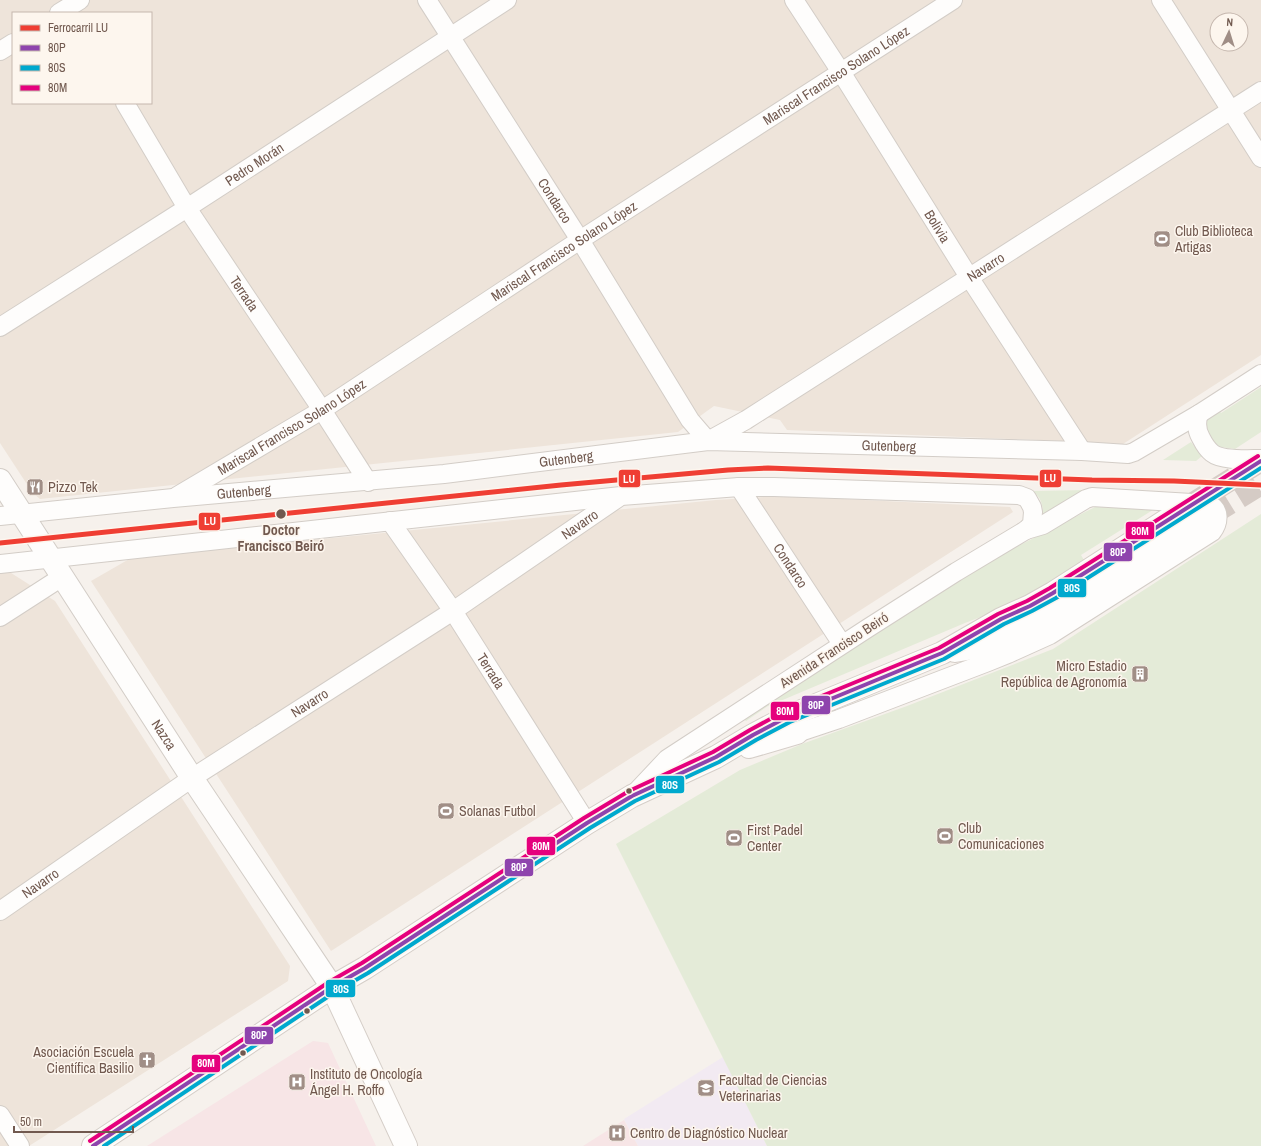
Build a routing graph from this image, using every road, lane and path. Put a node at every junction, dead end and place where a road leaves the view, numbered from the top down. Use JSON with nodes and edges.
{"nodes":[{"id":1,"x":427,"y":0,"type":"edge"},
{"id":2,"x":507,"y":0,"type":"edge"},
{"id":3,"x":794,"y":0,"type":"edge"},
{"id":4,"x":953,"y":0,"type":"edge"},
{"id":5,"x":1161,"y":0,"type":"edge"},
{"id":6,"x":450,"y":36,"type":"junction"},
{"id":7,"x":12,"y":44,"type":"edge"},
{"id":8,"x":0,"y":51,"type":"edge"},
{"id":9,"x":841,"y":72,"type":"junction"},
{"id":10,"x":1261,"y":91,"type":"edge"},
{"id":11,"x":125,"y":104,"type":"edge"},
{"id":12,"x":1230,"y":110,"type":"junction"},
{"id":13,"x":1261,"y":158,"type":"edge"},
{"id":14,"x":187,"y":208,"type":"junction"},
{"id":15,"x":580,"y":240,"type":"junction"},
{"id":16,"x":969,"y":277,"type":"junction"},
{"id":17,"x":0,"y":327,"type":"edge"},
{"id":18,"x":1261,"y":374,"type":"edge"},
{"id":19,"x":322,"y":410,"type":"junction"},
{"id":20,"x":1199,"y":414,"type":"junction"},
{"id":21,"x":708,"y":441,"type":"junction"},
{"id":22,"x":1082,"y":451,"type":"junction"},
{"id":23,"x":1261,"y":459,"type":"edge"},
{"id":24,"x":0,"y":480,"type":"edge"},
{"id":25,"x":368,"y":482,"type":"junction"},
{"id":26,"x":739,"y":487,"type":"junction"},
{"id":27,"x":621,"y":496,"type":"junction"},
{"id":28,"x":173,"y":498,"type":"junction"},
{"id":29,"x":1187,"y":507,"type":"tunnel mouth"},
{"id":30,"x":22,"y":514,"type":"junction"},
{"id":31,"x":1211,"y":515,"type":"tunnel mouth"},
{"id":32,"x":0,"y":516,"type":"edge"},
{"id":33,"x":390,"y":521,"type":"junction"},
{"id":34,"x":1026,"y":530,"type":"junction"},
{"id":35,"x":50,"y":559,"type":"junction"},
{"id":36,"x":0,"y":564,"type":"edge"},
{"id":37,"x":62,"y":577,"type":"junction"},
{"id":38,"x":452,"y":611,"type":"junction"},
{"id":39,"x":0,"y":617,"type":"edge"},
{"id":40,"x":842,"y":644,"type":"junction"},
{"id":41,"x":942,"y":654,"type":"junction"},
{"id":42,"x":797,"y":734,"type":"joint"},
{"id":43,"x":716,"y":757,"type":"junction"},
{"id":44,"x":192,"y":778,"type":"junction"},
{"id":45,"x":632,"y":796,"type":"junction"},
{"id":46,"x":587,"y":824,"type":"junction"},
{"id":47,"x":0,"y":911,"type":"edge"},
{"id":48,"x":332,"y":988,"type":"junction"},
{"id":49,"x":0,"y":1115,"type":"edge"},
{"id":50,"x":20,"y":1146,"type":"edge"},
{"id":51,"x":93,"y":1146,"type":"edge"},
{"id":52,"x":406,"y":1146,"type":"edge"}],
"edges":[{"from":1,"to":6,"type":"street","name":"Condarco"},
{"from":2,"to":6,"type":"street","name":"Pedro Morán"},
{"from":3,"to":9,"type":"street","name":"Bolivia"},
{"from":4,"to":9,"type":"street","name":"Mariscal Francisco Solano López"},
{"from":5,"to":12,"type":"street"},
{"from":6,"to":14,"type":"street","name":"Pedro Morán"},
{"from":6,"to":15,"type":"street","name":"Condarco"},
{"from":7,"to":8,"type":"street"},
{"from":9,"to":15,"type":"street","name":"Mariscal Francisco Solano López"},
{"from":9,"to":16,"type":"street","name":"Bolivia"},
{"from":10,"to":12,"type":"street","name":"Navarro"},
{"from":11,"to":14,"type":"street","name":"Terrada"},
{"from":12,"to":13,"type":"street"},
{"from":12,"to":16,"type":"street","name":"Navarro"},
{"from":14,"to":17,"type":"street","name":"Pedro Morán"},
{"from":14,"to":19,"type":"street","name":"Terrada"},
{"from":15,"to":19,"type":"street","name":"Mariscal Francisco Solano López"},
{"from":15,"to":21,"type":"street","name":"Condarco"},
{"from":16,"to":21,"type":"street","name":"Navarro"},
{"from":16,"to":22,"type":"street","name":"Bolivia"},
{"from":18,"to":20,"type":"street"},
{"from":19,"to":25,"type":"street","name":"Terrada"},
{"from":19,"to":28,"type":"street","name":"Mariscal Francisco Solano López"},
{"from":20,"to":22,"type":"street","name":"Gutenberg"},
{"from":20,"to":23,"type":"street"},
{"from":21,"to":22,"type":"street","name":"Gutenberg"},
{"from":21,"to":25,"type":"street","name":"Gutenberg"},
{"from":24,"to":30,"type":"main road","name":"Nazca"},
{"from":25,"to":28,"type":"street","name":"Gutenberg"},
{"from":26,"to":27,"type":"street"},
{"from":26,"to":34,"type":"street"},
{"from":26,"to":40,"type":"street","name":"Condarco"},
{"from":27,"to":33,"type":"street"},
{"from":27,"to":38,"type":"street","name":"Navarro"},
{"from":28,"to":30,"type":"street","name":"Gutenberg"},
{"from":29,"to":41,"type":"main road"},
{"from":30,"to":32,"type":"street","name":"Gutenberg"},
{"from":30,"to":35,"type":"main road","name":"Nazca"},
{"from":31,"to":41,"type":"main road"},
{"from":33,"to":35,"type":"street"},
{"from":33,"to":38,"type":"street","name":"Terrada"},
{"from":34,"to":40,"type":"street","name":"Avenida Francisco Beiró"},
{"from":34,"to":42,"type":"street","name":"Avenida Francisco Beiró"},
{"from":35,"to":36,"type":"street"},
{"from":35,"to":37,"type":"main road","name":"Nazca"},
{"from":37,"to":39,"type":"street"},
{"from":37,"to":44,"type":"main road","name":"Nazca"},
{"from":38,"to":44,"type":"street","name":"Navarro"},
{"from":38,"to":46,"type":"street","name":"Terrada"},
{"from":40,"to":45,"type":"street","name":"Avenida Francisco Beiró"},
{"from":41,"to":43,"type":"main road"},
{"from":42,"to":43,"type":"main road"},
{"from":43,"to":45,"type":"main road","name":"Avenida Francisco Beiró"},
{"from":44,"to":47,"type":"street","name":"Navarro"},
{"from":44,"to":48,"type":"main road","name":"Nazca"},
{"from":45,"to":46,"type":"main road","name":"Avenida Francisco Beiró"},
{"from":46,"to":48,"type":"main road","name":"Avenida Francisco Beiró"},
{"from":48,"to":51,"type":"main road","name":"Avenida Francisco Beiró"},
{"from":48,"to":52,"type":"main road","name":"Nazca"},
{"from":49,"to":50,"type":"street"}]}
